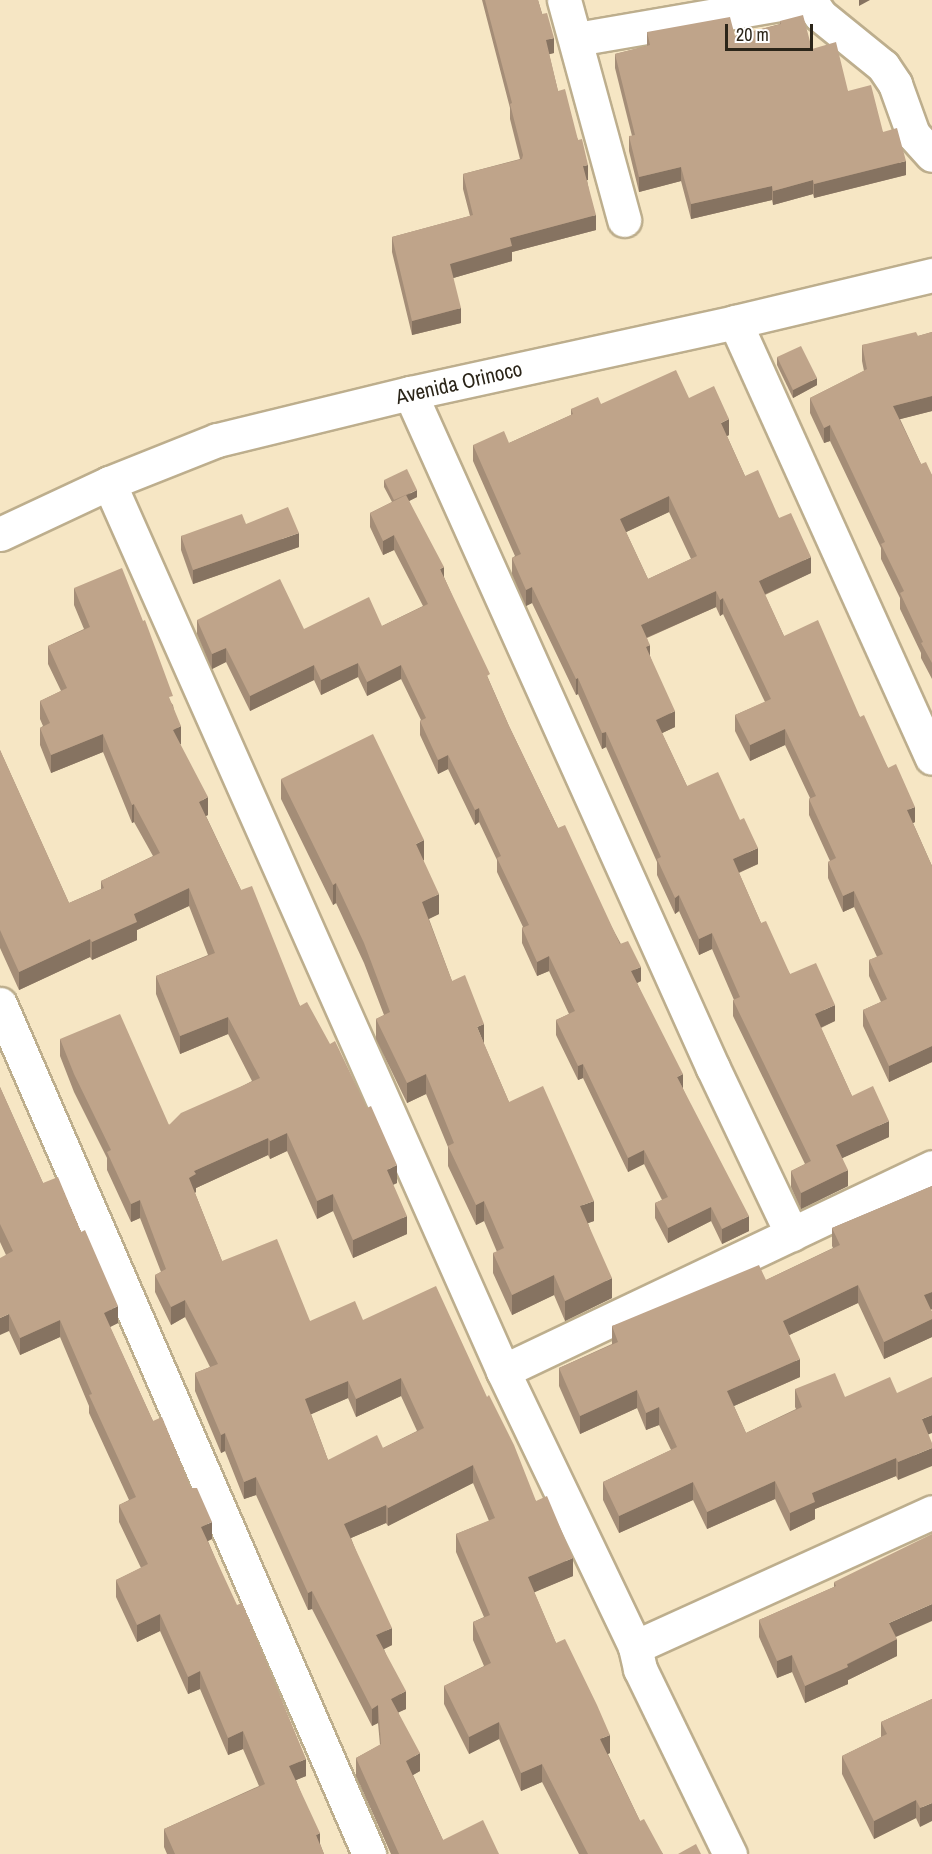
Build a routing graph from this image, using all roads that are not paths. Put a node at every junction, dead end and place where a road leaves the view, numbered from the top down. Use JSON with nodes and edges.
{"nodes":[{"id":1,"x":564,"y":0,"type":"edge"},
{"id":2,"x":803,"y":0,"type":"edge"},
{"id":3,"x":810,"y":0,"type":"edge"},
{"id":4,"x":577,"y":39,"type":"junction"},
{"id":5,"x":932,"y":155,"type":"edge"},
{"id":6,"x":624,"y":220,"type":"dead end"},
{"id":7,"x":932,"y":275,"type":"edge"},
{"id":8,"x":735,"y":322,"type":"junction"},
{"id":9,"x":410,"y":393,"type":"junction"},
{"id":10,"x":109,"y":483,"type":"junction"},
{"id":11,"x":0,"y":534,"type":"edge"},
{"id":12,"x":932,"y":758,"type":"edge"},
{"id":13,"x":0,"y":1004,"type":"edge"},
{"id":14,"x":932,"y":1167,"type":"edge"},
{"id":15,"x":792,"y":1234,"type":"junction"},
{"id":16,"x":502,"y":1371,"type":"junction"},
{"id":17,"x":932,"y":1512,"type":"edge"},
{"id":18,"x":635,"y":1647,"type":"junction"},
{"id":19,"x":369,"y":1854,"type":"edge"},
{"id":20,"x":730,"y":1854,"type":"edge"}],
"edges":[{"from":1,"to":4,"type":"street"},
{"from":2,"to":4,"type":"street"},
{"from":3,"to":5,"type":"street"},
{"from":4,"to":6,"type":"street"},
{"from":7,"to":8,"type":"street","name":"Avenida Orinoco"},
{"from":8,"to":9,"type":"street","name":"Avenida Orinoco"},
{"from":8,"to":12,"type":"street"},
{"from":9,"to":10,"type":"street","name":"Avenida Orinoco"},
{"from":9,"to":15,"type":"street"},
{"from":10,"to":11,"type":"street","name":"Avenida Orinoco"},
{"from":10,"to":16,"type":"street"},
{"from":13,"to":19,"type":"street"},
{"from":14,"to":15,"type":"street"},
{"from":15,"to":16,"type":"street"},
{"from":16,"to":18,"type":"street"},
{"from":17,"to":18,"type":"street"},
{"from":18,"to":20,"type":"street"}]}
